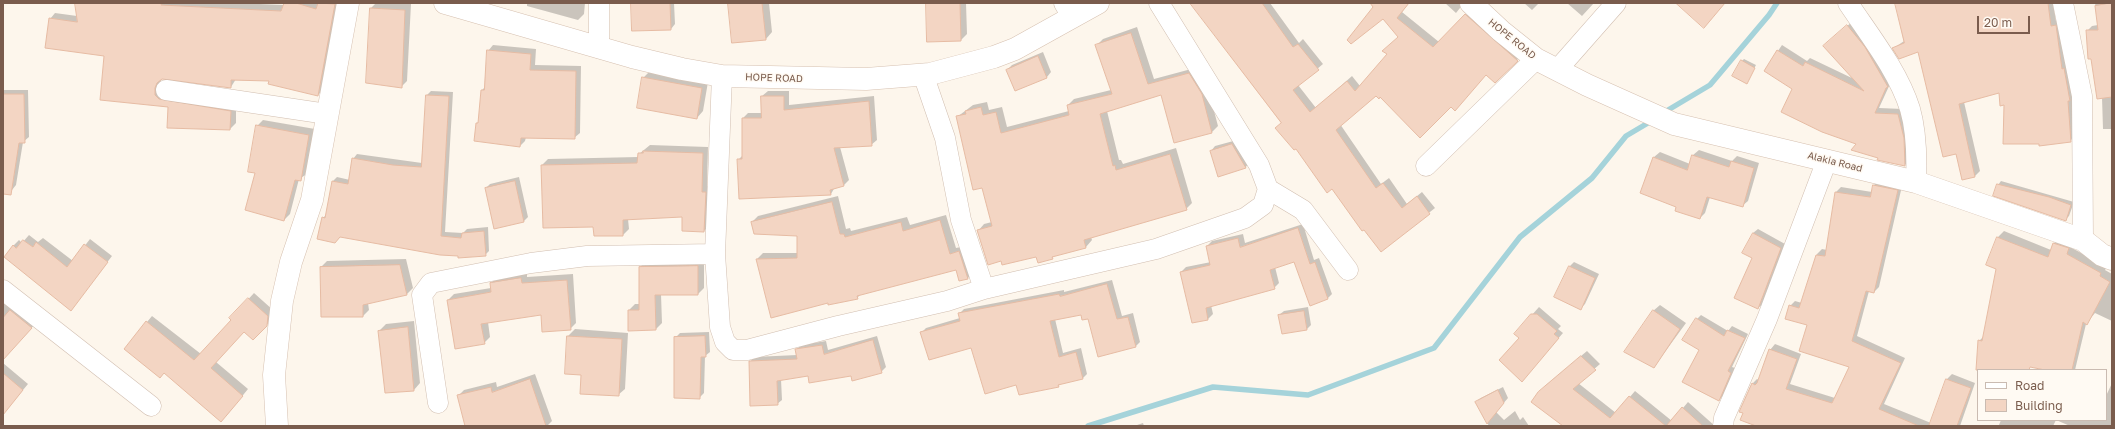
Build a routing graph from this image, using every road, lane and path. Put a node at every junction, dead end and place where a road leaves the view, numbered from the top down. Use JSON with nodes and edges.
{"nodes":[{"id":1,"x":348,"y":3,"type":"edge"},
{"id":2,"x":445,"y":3,"type":"edge"},
{"id":3,"x":599,"y":3,"type":"edge"},
{"id":4,"x":1098,"y":3,"type":"edge"},
{"id":5,"x":1159,"y":3,"type":"edge"},
{"id":6,"x":1471,"y":3,"type":"edge"},
{"id":7,"x":1616,"y":3,"type":"edge"},
{"id":8,"x":1848,"y":3,"type":"edge"},
{"id":9,"x":2063,"y":3,"type":"edge"},
{"id":10,"x":1068,"y":10,"type":"edge"},
{"id":11,"x":599,"y":48,"type":"junction"},
{"id":12,"x":1536,"y":58,"type":"junction"},
{"id":13,"x":1557,"y":70,"type":"junction"},
{"id":14,"x":923,"y":74,"type":"junction"},
{"id":15,"x":722,"y":76,"type":"junction"},
{"id":16,"x":166,"y":90,"type":"dead end"},
{"id":17,"x":327,"y":114,"type":"junction"},
{"id":18,"x":1827,"y":160,"type":"junction"},
{"id":19,"x":1426,"y":166,"type":"dead end"},
{"id":20,"x":1916,"y":182,"type":"junction"},
{"id":21,"x":1268,"y":189,"type":"junction"},
{"id":22,"x":2083,"y":240,"type":"junction"},
{"id":23,"x":715,"y":254,"type":"junction"},
{"id":24,"x":2112,"y":259,"type":"edge"},
{"id":25,"x":1348,"y":270,"type":"dead end"},
{"id":26,"x":984,"y":289,"type":"junction"},
{"id":27,"x":3,"y":290,"type":"edge"},
{"id":28,"x":438,"y":403,"type":"dead end"},
{"id":29,"x":151,"y":406,"type":"dead end"},
{"id":30,"x":277,"y":426,"type":"edge"},
{"id":31,"x":1723,"y":426,"type":"edge"}],
"edges":[{"from":1,"to":17,"type":"street"},
{"from":2,"to":11,"type":"street","name":"HOPE ROAD"},
{"from":3,"to":11,"type":"street"},
{"from":4,"to":10,"type":"street","name":"HOPE ROAD"},
{"from":5,"to":21,"type":"street"},
{"from":6,"to":12,"type":"street","name":"HOPE ROAD"},
{"from":7,"to":13,"type":"street"},
{"from":8,"to":20,"type":"street"},
{"from":9,"to":22,"type":"street"},
{"from":10,"to":14,"type":"street","name":"HOPE ROAD"},
{"from":11,"to":15,"type":"street","name":"HOPE ROAD"},
{"from":12,"to":13,"type":"street","name":"HOPE ROAD"},
{"from":12,"to":19,"type":"street"},
{"from":13,"to":18,"type":"street","name":"Alakia Road"},
{"from":14,"to":15,"type":"street","name":"HOPE ROAD"},
{"from":14,"to":26,"type":"street"},
{"from":15,"to":23,"type":"street"},
{"from":16,"to":17,"type":"street"},
{"from":17,"to":30,"type":"street"},
{"from":18,"to":20,"type":"street","name":"Alakia Road"},
{"from":18,"to":31,"type":"street"},
{"from":20,"to":22,"type":"street","name":"Alakia Road"},
{"from":21,"to":25,"type":"street"},
{"from":21,"to":26,"type":"street"},
{"from":22,"to":24,"type":"street","name":"Alakia Road"},
{"from":23,"to":26,"type":"street"},
{"from":23,"to":28,"type":"street"},
{"from":27,"to":29,"type":"street"}]}
